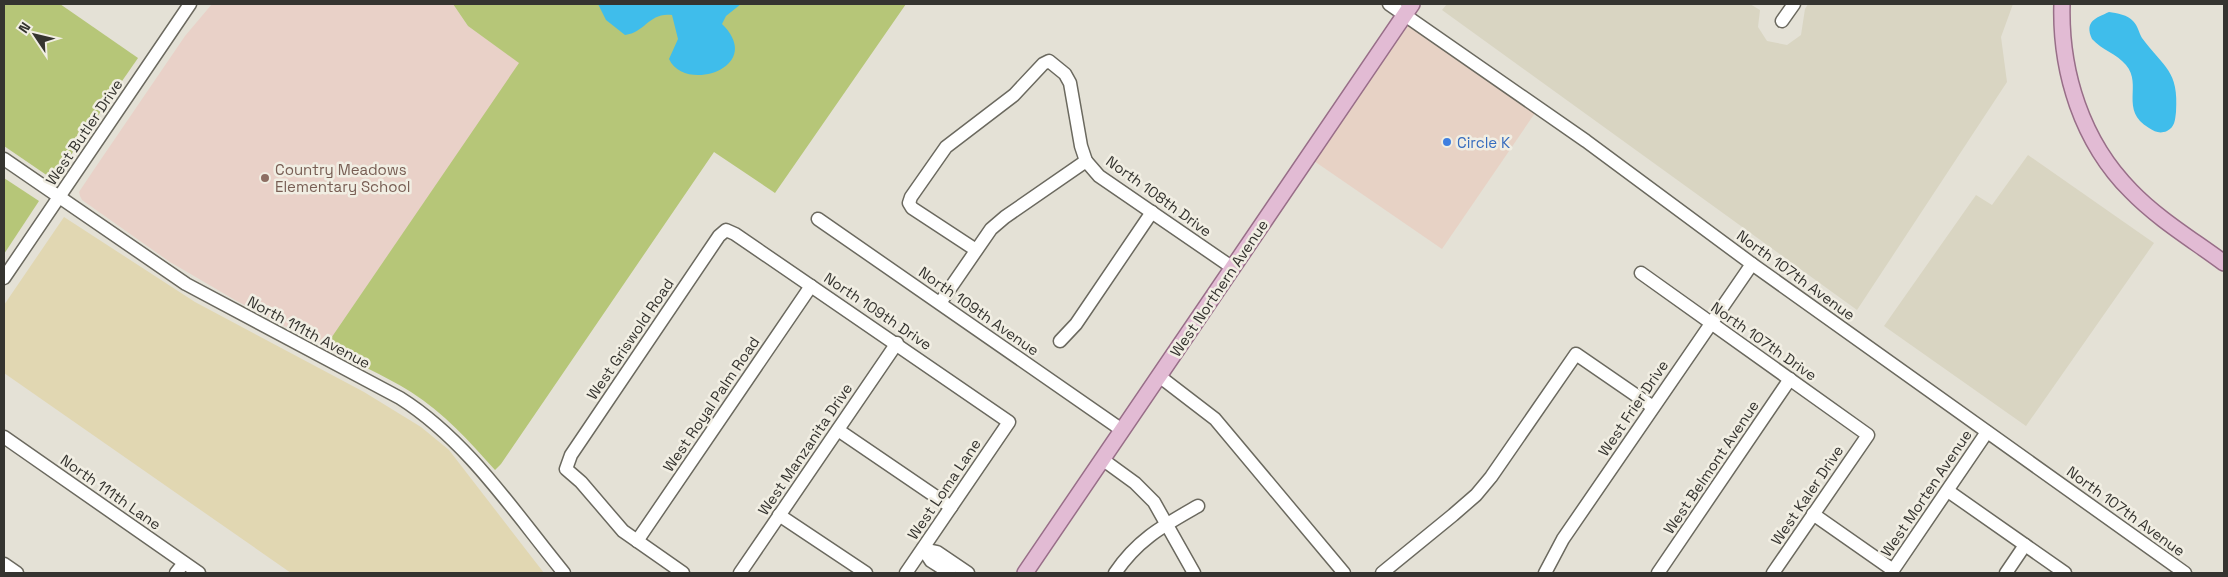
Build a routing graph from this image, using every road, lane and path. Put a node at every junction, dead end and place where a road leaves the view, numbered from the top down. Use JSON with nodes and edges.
{"nodes":[{"id":1,"x":190,"y":4,"type":"edge"},
{"id":2,"x":1389,"y":4,"type":"edge"},
{"id":3,"x":1794,"y":4,"type":"edge"},
{"id":4,"x":2062,"y":4,"type":"edge"},
{"id":5,"x":1409,"y":9,"type":"edge"},
{"id":6,"x":1782,"y":21,"type":"dead end"},
{"id":7,"x":4,"y":159,"type":"edge"},
{"id":8,"x":1086,"y":161,"type":"junction"},
{"id":9,"x":58,"y":198,"type":"junction"},
{"id":10,"x":1152,"y":212,"type":"junction"},
{"id":11,"x":818,"y":219,"type":"dead end"},
{"id":12,"x":726,"y":230,"type":"joint"},
{"id":13,"x":976,"y":250,"type":"junction"},
{"id":14,"x":2224,"y":263,"type":"edge"},
{"id":15,"x":1752,"y":264,"type":"junction"},
{"id":16,"x":1233,"y":268,"type":"junction"},
{"id":17,"x":1641,"y":273,"type":"dead end"},
{"id":18,"x":4,"y":278,"type":"edge"},
{"id":19,"x":811,"y":286,"type":"junction"},
{"id":20,"x":940,"y":303,"type":"junction"},
{"id":21,"x":1711,"y":322,"type":"junction"},
{"id":22,"x":1060,"y":341,"type":"dead end"},
{"id":23,"x":897,"y":343,"type":"junction"},
{"id":24,"x":1159,"y":376,"type":"junction"},
{"id":25,"x":1790,"y":379,"type":"junction"},
{"id":26,"x":1653,"y":407,"type":"junction"},
{"id":27,"x":1009,"y":422,"type":"joint"},
{"id":28,"x":838,"y":430,"type":"junction"},
{"id":29,"x":1122,"y":430,"type":"junction"},
{"id":30,"x":1987,"y":432,"type":"junction"},
{"id":31,"x":1868,"y":434,"type":"joint"},
{"id":32,"x":4,"y":437,"type":"edge"},
{"id":33,"x":1102,"y":458,"type":"junction"},
{"id":34,"x":1948,"y":490,"type":"junction"},
{"id":35,"x":1198,"y":506,"type":"dead end"},
{"id":36,"x":952,"y":507,"type":"junction"},
{"id":37,"x":1813,"y":514,"type":"junction"},
{"id":38,"x":779,"y":515,"type":"junction"},
{"id":39,"x":1167,"y":523,"type":"junction"},
{"id":40,"x":637,"y":541,"type":"junction"},
{"id":41,"x":2025,"y":545,"type":"junction"},
{"id":42,"x":923,"y":549,"type":"junction"},
{"id":43,"x":4,"y":564,"type":"edge"},
{"id":44,"x":180,"y":568,"type":"edge"},
{"id":45,"x":678,"y":572,"type":"edge"},
{"id":46,"x":1892,"y":572,"type":"edge"},
{"id":47,"x":17,"y":573,"type":"edge"},
{"id":48,"x":199,"y":573,"type":"edge"},
{"id":49,"x":564,"y":573,"type":"edge"},
{"id":50,"x":740,"y":573,"type":"edge"},
{"id":51,"x":866,"y":573,"type":"edge"},
{"id":52,"x":906,"y":573,"type":"edge"},
{"id":53,"x":950,"y":573,"type":"edge"},
{"id":54,"x":968,"y":573,"type":"edge"},
{"id":55,"x":1025,"y":573,"type":"edge"},
{"id":56,"x":1115,"y":573,"type":"edge"},
{"id":57,"x":1194,"y":573,"type":"edge"},
{"id":58,"x":1344,"y":573,"type":"edge"},
{"id":59,"x":1382,"y":573,"type":"edge"},
{"id":60,"x":1545,"y":573,"type":"edge"},
{"id":61,"x":1658,"y":573,"type":"edge"},
{"id":62,"x":1773,"y":573,"type":"edge"},
{"id":63,"x":2006,"y":573,"type":"edge"},
{"id":64,"x":2065,"y":573,"type":"edge"},
{"id":65,"x":2185,"y":573,"type":"edge"}],
"edges":[{"from":1,"to":9,"type":"street","name":"West Butler Drive"},
{"from":2,"to":5,"type":"street","name":"North 107th Avenue"},
{"from":3,"to":6,"type":"street"},
{"from":4,"to":14,"type":"main road"},
{"from":5,"to":15,"type":"street","name":"North 107th Avenue"},
{"from":5,"to":16,"type":"main road","name":"West Northern Avenue"},
{"from":7,"to":9,"type":"street","name":"North 111th Avenue"},
{"from":8,"to":10,"type":"street","name":"North 108th Drive"},
{"from":8,"to":13,"type":"street"},
{"from":8,"to":13,"type":"street","name":"North 108th Drive"},
{"from":9,"to":18,"type":"street","name":"West Butler Drive"},
{"from":9,"to":49,"type":"street","name":"North 111th Avenue"},
{"from":10,"to":16,"type":"street","name":"North 108th Drive"},
{"from":10,"to":22,"type":"street"},
{"from":11,"to":20,"type":"street","name":"North 109th Avenue"},
{"from":12,"to":19,"type":"street","name":"North 109th Drive"},
{"from":12,"to":40,"type":"street","name":"West Griswold Road"},
{"from":13,"to":20,"type":"street"},
{"from":15,"to":21,"type":"street","name":"West Frier Drive"},
{"from":15,"to":30,"type":"street","name":"North 107th Avenue"},
{"from":16,"to":24,"type":"main road","name":"West Northern Avenue"},
{"from":17,"to":21,"type":"street","name":"North 107th Drive"},
{"from":19,"to":23,"type":"street","name":"North 109th Drive"},
{"from":19,"to":40,"type":"street","name":"West Royal Palm Road"},
{"from":20,"to":29,"type":"street","name":"North 109th Avenue"},
{"from":21,"to":25,"type":"street","name":"North 107th Drive"},
{"from":21,"to":26,"type":"street","name":"West Frier Drive"},
{"from":23,"to":27,"type":"street","name":"North 109th Drive"},
{"from":23,"to":28,"type":"street","name":"West Manzanita Drive"},
{"from":24,"to":29,"type":"main road","name":"West Northern Avenue"},
{"from":24,"to":58,"type":"street"},
{"from":25,"to":31,"type":"street","name":"North 107th Drive"},
{"from":25,"to":61,"type":"street","name":"West Belmont Avenue"},
{"from":26,"to":59,"type":"street"},
{"from":26,"to":60,"type":"street","name":"West Frier Drive"},
{"from":27,"to":36,"type":"street","name":"West Loma Lane"},
{"from":28,"to":36,"type":"street"},
{"from":28,"to":38,"type":"street","name":"West Manzanita Drive"},
{"from":29,"to":33,"type":"main road","name":"West Northern Avenue"},
{"from":30,"to":34,"type":"street","name":"West Morten Avenue"},
{"from":30,"to":65,"type":"street","name":"North 107th Avenue"},
{"from":31,"to":37,"type":"street","name":"West Kaler Drive"},
{"from":32,"to":44,"type":"street","name":"North 111th Lane"},
{"from":33,"to":39,"type":"street"},
{"from":33,"to":55,"type":"main road","name":"West Northern Avenue"},
{"from":34,"to":41,"type":"street"},
{"from":34,"to":46,"type":"street","name":"West Morten Avenue"},
{"from":35,"to":39,"type":"street"},
{"from":36,"to":42,"type":"street","name":"West Loma Lane"},
{"from":37,"to":46,"type":"street"},
{"from":37,"to":62,"type":"street","name":"West Kaler Drive"},
{"from":38,"to":50,"type":"street","name":"West Manzanita Drive"},
{"from":38,"to":51,"type":"street"},
{"from":39,"to":56,"type":"street"},
{"from":39,"to":57,"type":"street"},
{"from":40,"to":45,"type":"street"},
{"from":41,"to":63,"type":"street"},
{"from":41,"to":64,"type":"street"},
{"from":42,"to":52,"type":"street","name":"West Loma Lane"},
{"from":42,"to":53,"type":"street"},
{"from":42,"to":54,"type":"street"},
{"from":43,"to":47,"type":"street"},
{"from":44,"to":48,"type":"street","name":"North 111th Lane"}]}
